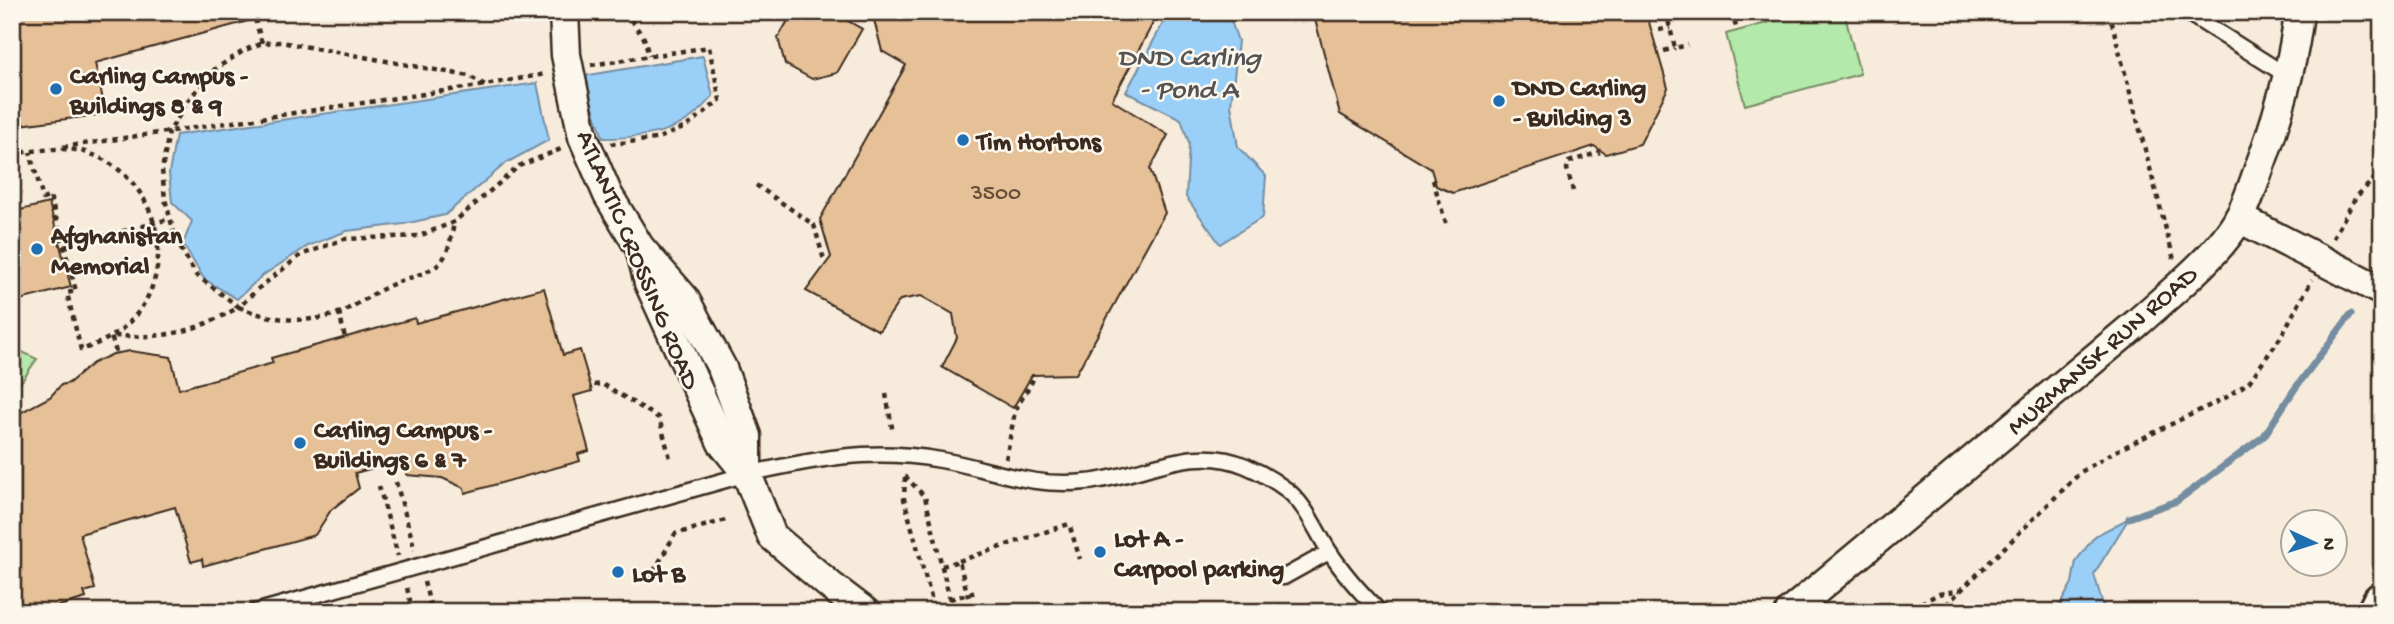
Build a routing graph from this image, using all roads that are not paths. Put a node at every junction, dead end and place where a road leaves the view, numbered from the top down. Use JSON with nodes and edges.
{"nodes":[{"id":1,"x":564,"y":12,"type":"edge"},
{"id":2,"x":2186,"y":12,"type":"edge"},
{"id":3,"x":2299,"y":12,"type":"edge"},
{"id":4,"x":2289,"y":77,"type":"junction"},
{"id":5,"x":2239,"y":218,"type":"junction"},
{"id":6,"x":2382,"y":290,"type":"edge"},
{"id":7,"x":747,"y":474,"type":"junction"},
{"id":8,"x":1329,"y":552,"type":"junction"},
{"id":9,"x":1284,"y":577,"type":"dead end"},
{"id":10,"x":2382,"y":602,"type":"edge"},
{"id":11,"x":833,"y":604,"type":"edge"},
{"id":12,"x":255,"y":612,"type":"edge"},
{"id":13,"x":865,"y":612,"type":"edge"},
{"id":14,"x":1380,"y":612,"type":"edge"},
{"id":15,"x":1790,"y":612,"type":"edge"},
{"id":16,"x":2377,"y":612,"type":"edge"}],
"edges":[{"from":1,"to":7,"type":"street","name":"ATLANTIC CROSSING ROAD"},
{"from":2,"to":4,"type":"lane"},
{"from":3,"to":4,"type":"street","name":"MURMANSK RUN ROAD"},
{"from":4,"to":5,"type":"street","name":"MURMANSK RUN ROAD"},
{"from":5,"to":6,"type":"street"},
{"from":5,"to":15,"type":"street","name":"MURMANSK RUN ROAD"},
{"from":7,"to":8,"type":"lane"},
{"from":7,"to":11,"type":"street","name":"ATLANTIC CROSSING ROAD"},
{"from":7,"to":12,"type":"lane"},
{"from":8,"to":9,"type":"lane"},
{"from":8,"to":14,"type":"lane"},
{"from":10,"to":16,"type":"main road"},
{"from":11,"to":13,"type":"street","name":"ATLANTIC CROSSING ROAD"}]}
